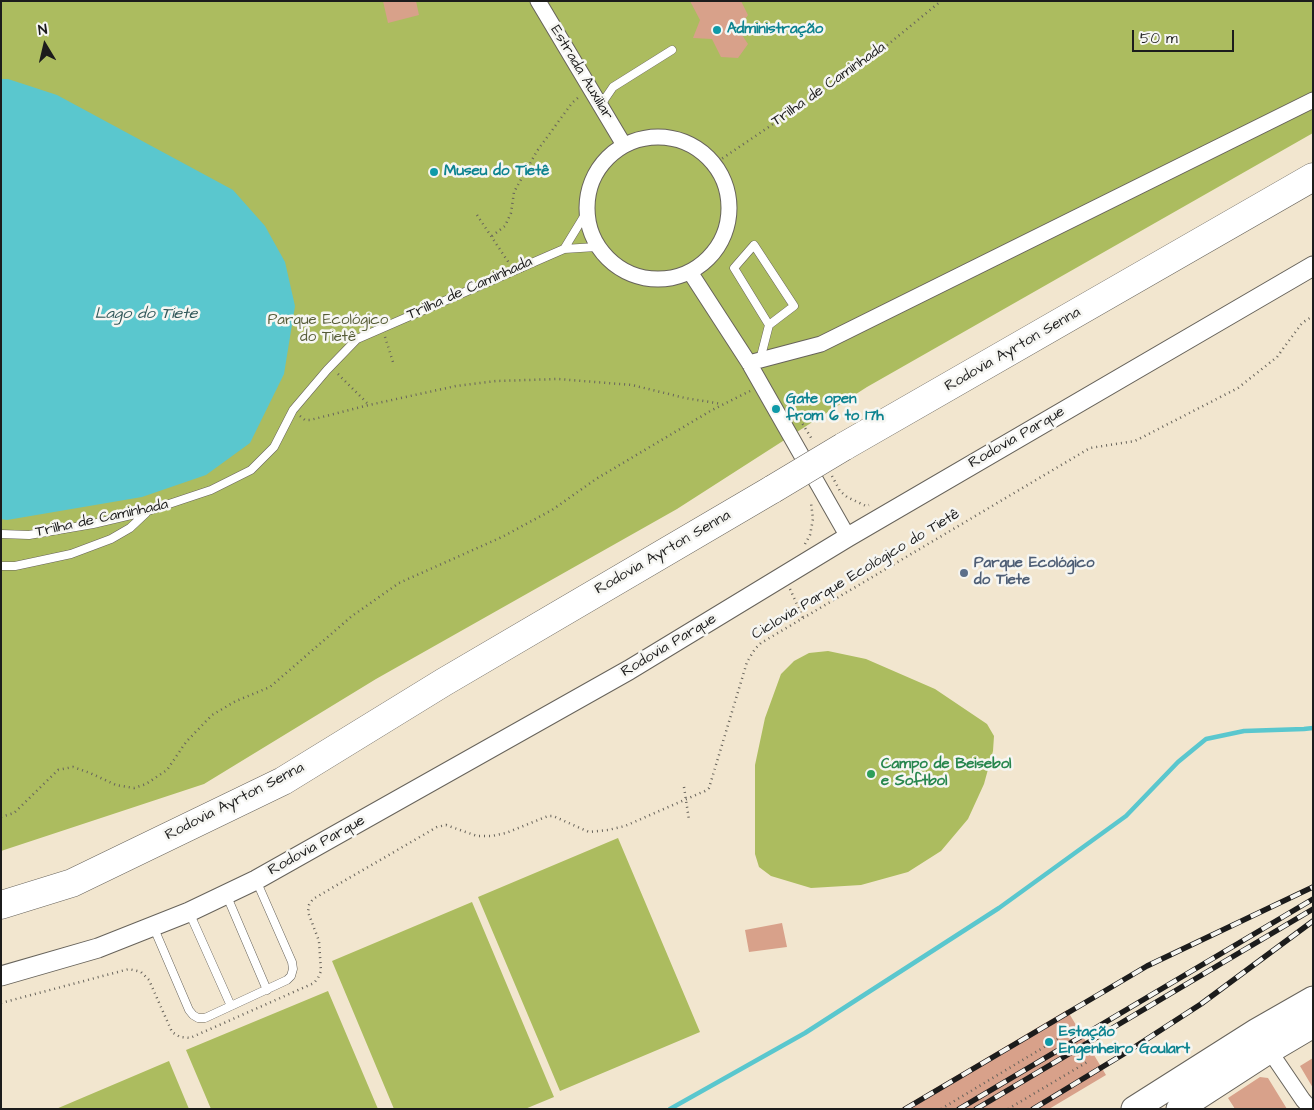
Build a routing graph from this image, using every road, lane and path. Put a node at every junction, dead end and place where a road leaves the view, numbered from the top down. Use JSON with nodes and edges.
{"nodes":[{"id":1,"x":538,"y":1,"type":"edge"},
{"id":2,"x":941,"y":1,"type":"edge"},
{"id":3,"x":672,"y":50,"type":"dead end"},
{"id":4,"x":590,"y":88,"type":"junction"},
{"id":5,"x":1313,"y":100,"type":"edge"},
{"id":6,"x":600,"y":106,"type":"junction"},
{"id":7,"x":624,"y":145,"type":"junction"},
{"id":8,"x":714,"y":164,"type":"junction"},
{"id":9,"x":1313,"y":177,"type":"edge"},
{"id":10,"x":586,"y":213,"type":"junction"},
{"id":11,"x":477,"y":215,"type":"dead end"},
{"id":12,"x":492,"y":236,"type":"junction"},
{"id":13,"x":596,"y":247,"type":"junction"},
{"id":14,"x":564,"y":248,"type":"junction"},
{"id":15,"x":1313,"y":266,"type":"edge"},
{"id":16,"x":514,"y":270,"type":"junction"},
{"id":17,"x":690,"y":272,"type":"junction"},
{"id":18,"x":1313,"y":316,"type":"edge"},
{"id":19,"x":769,"y":325,"type":"junction"},
{"id":20,"x":382,"y":328,"type":"junction"},
{"id":21,"x":755,"y":361,"type":"junction"},
{"id":22,"x":393,"y":362,"type":"dead end"},
{"id":23,"x":330,"y":367,"type":"junction"},
{"id":24,"x":762,"y":385,"type":"junction"},
{"id":25,"x":723,"y":404,"type":"junction"},
{"id":26,"x":369,"y":405,"type":"junction"},
{"id":27,"x":292,"y":412,"type":"junction"},
{"id":28,"x":148,"y":511,"type":"junction"},
{"id":29,"x":1,"y":534,"type":"edge"},
{"id":30,"x":848,"y":537,"type":"junction"},
{"id":31,"x":1,"y":566,"type":"edge"},
{"id":32,"x":784,"y":576,"type":"junction"},
{"id":33,"x":803,"y":618,"type":"junction"},
{"id":34,"x":684,"y":787,"type":"dead end"},
{"id":35,"x":685,"y":800,"type":"junction"},
{"id":36,"x":1,"y":817,"type":"edge"},
{"id":37,"x":689,"y":820,"type":"dead end"},
{"id":38,"x":256,"y":880,"type":"junction"},
{"id":39,"x":226,"y":894,"type":"junction"},
{"id":40,"x":1,"y":905,"type":"edge"},
{"id":41,"x":189,"y":912,"type":"junction"},
{"id":42,"x":153,"y":926,"type":"junction"},
{"id":43,"x":1,"y":976,"type":"edge"},
{"id":44,"x":267,"y":990,"type":"junction"},
{"id":45,"x":1313,"y":999,"type":"edge"},
{"id":46,"x":1,"y":1003,"type":"edge"},
{"id":47,"x":231,"y":1006,"type":"junction"},
{"id":48,"x":1313,"y":1025,"type":"edge"},
{"id":49,"x":1071,"y":1031,"type":"dead end"},
{"id":50,"x":1270,"y":1050,"type":"junction"},
{"id":51,"x":1089,"y":1061,"type":"dead end"},
{"id":52,"x":941,"y":1109,"type":"edge"},
{"id":53,"x":1008,"y":1109,"type":"edge"},
{"id":54,"x":1134,"y":1109,"type":"edge"},
{"id":55,"x":1179,"y":1109,"type":"edge"},
{"id":56,"x":1311,"y":1109,"type":"edge"}],
"edges":[{"from":1,"to":4,"type":"street","name":"Estrada Auxiliar"},
{"from":2,"to":8,"type":"path","name":"Trilha de Caminhada"},
{"from":3,"to":6,"type":"lane"},
{"from":4,"to":6,"type":"street","name":"Estrada Auxiliar"},
{"from":4,"to":12,"type":"path"},
{"from":5,"to":21,"type":"street"},
{"from":6,"to":7,"type":"street","name":"Estrada Auxiliar"},
{"from":7,"to":8,"type":"street"},
{"from":7,"to":10,"type":"street"},
{"from":8,"to":17,"type":"street"},
{"from":9,"to":40,"type":"highway","name":"Rodovia Ayrton Senna","bridge":true},
{"from":10,"to":13,"type":"street"},
{"from":10,"to":14,"type":"lane"},
{"from":11,"to":12,"type":"path"},
{"from":12,"to":16,"type":"path"},
{"from":13,"to":14,"type":"lane","name":"Trilha de Caminhada"},
{"from":13,"to":17,"type":"street"},
{"from":14,"to":16,"type":"lane","name":"Trilha de Caminhada"},
{"from":15,"to":30,"type":"street","name":"Rodovia Parque"},
{"from":16,"to":20,"type":"lane","name":"Trilha de Caminhada"},
{"from":17,"to":21,"type":"street"},
{"from":18,"to":33,"type":"path","name":"Ciclovia Parque Ecológico do Tietê"},
{"from":19,"to":19,"type":"lane"},
{"from":19,"to":21,"type":"lane"},
{"from":20,"to":22,"type":"path"},
{"from":20,"to":23,"type":"lane","name":"Trilha de Caminhada"},
{"from":21,"to":24,"type":"street"},
{"from":23,"to":26,"type":"path"},
{"from":23,"to":27,"type":"lane","name":"Trilha de Caminhada"},
{"from":24,"to":25,"type":"path"},
{"from":24,"to":30,"type":"street"},
{"from":25,"to":26,"type":"path"},
{"from":25,"to":36,"type":"path"},
{"from":26,"to":27,"type":"path"},
{"from":27,"to":28,"type":"lane","name":"Trilha de Caminhada"},
{"from":28,"to":29,"type":"lane","name":"Trilha de Caminhada"},
{"from":28,"to":31,"type":"lane"},
{"from":30,"to":32,"type":"street","name":"Rodovia Parque"},
{"from":32,"to":33,"type":"path"},
{"from":32,"to":38,"type":"street","name":"Rodovia Parque"},
{"from":33,"to":35,"type":"path","name":"Ciclovia Parque Ecológico do Tietê"},
{"from":34,"to":35,"type":"path"},
{"from":35,"to":37,"type":"path"},
{"from":35,"to":46,"type":"path","name":"Ciclovia Parque Ecológico do Tietê"},
{"from":38,"to":39,"type":"street","name":"Rodovia Parque"},
{"from":38,"to":44,"type":"lane"},
{"from":39,"to":41,"type":"street","name":"Rodovia Parque"},
{"from":39,"to":44,"type":"lane"},
{"from":41,"to":42,"type":"street","name":"Rodovia Parque"},
{"from":41,"to":47,"type":"lane"},
{"from":42,"to":43,"type":"street","name":"Rodovia Parque"},
{"from":42,"to":47,"type":"lane"},
{"from":44,"to":47,"type":"lane"},
{"from":45,"to":54,"type":"main road"},
{"from":48,"to":50,"type":"main road"},
{"from":49,"to":52,"type":"path"},
{"from":50,"to":55,"type":"main road"},
{"from":50,"to":56,"type":"street"},
{"from":51,"to":53,"type":"path"}]}
